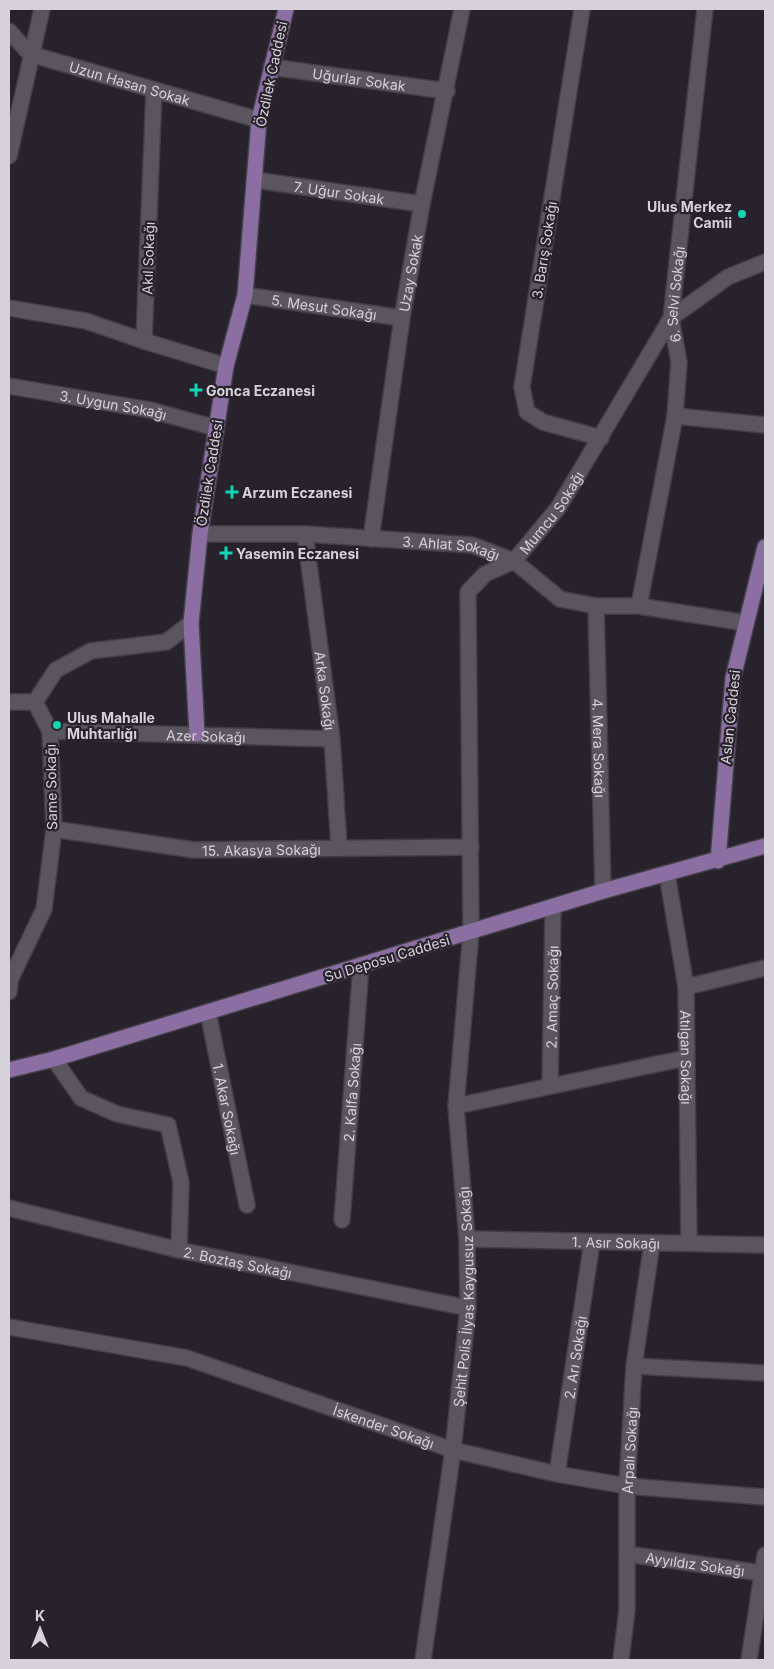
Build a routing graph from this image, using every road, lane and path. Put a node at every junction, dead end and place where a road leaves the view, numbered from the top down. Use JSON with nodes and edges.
{"nodes":[{"id":1,"x":42,"y":9,"type":"edge"},
{"id":2,"x":286,"y":9,"type":"edge"},
{"id":3,"x":462,"y":9,"type":"edge"},
{"id":4,"x":582,"y":9,"type":"edge"},
{"id":5,"x":706,"y":9,"type":"edge"},
{"id":6,"x":9,"y":31,"type":"edge"},
{"id":7,"x":30,"y":54,"type":"junction"},
{"id":8,"x":271,"y":67,"type":"junction"},
{"id":9,"x":154,"y":90,"type":"junction"},
{"id":10,"x":447,"y":90,"type":"junction"},
{"id":11,"x":259,"y":120,"type":"junction"},
{"id":12,"x":9,"y":156,"type":"edge"},
{"id":13,"x":255,"y":180,"type":"junction"},
{"id":14,"x":422,"y":204,"type":"junction"},
{"id":15,"x":765,"y":262,"type":"edge"},
{"id":16,"x":245,"y":295,"type":"junction"},
{"id":17,"x":9,"y":308,"type":"edge"},
{"id":18,"x":402,"y":318,"type":"junction"},
{"id":19,"x":671,"y":318,"type":"junction"},
{"id":20,"x":144,"y":341,"type":"junction"},
{"id":21,"x":226,"y":366,"type":"junction"},
{"id":22,"x":9,"y":386,"type":"edge"},
{"id":23,"x":675,"y":416,"type":"junction"},
{"id":24,"x":765,"y":425,"type":"edge"},
{"id":25,"x":216,"y":428,"type":"junction"},
{"id":26,"x":601,"y":438,"type":"junction"},
{"id":27,"x":200,"y":534,"type":"junction"},
{"id":28,"x":305,"y":534,"type":"junction"},
{"id":29,"x":371,"y":539,"type":"junction"},
{"id":30,"x":765,"y":547,"type":"edge"},
{"id":31,"x":514,"y":561,"type":"junction"},
{"id":32,"x":596,"y":606,"type":"junction"},
{"id":33,"x":639,"y":606,"type":"junction"},
{"id":34,"x":746,"y":623,"type":"junction"},
{"id":35,"x":191,"y":624,"type":"junction"},
{"id":36,"x":9,"y":702,"type":"edge"},
{"id":37,"x":35,"y":702,"type":"junction"},
{"id":38,"x":50,"y":730,"type":"junction"},
{"id":39,"x":197,"y":734,"type":"junction"},
{"id":40,"x":332,"y":739,"type":"junction"},
{"id":41,"x":54,"y":828,"type":"junction"},
{"id":42,"x":765,"y":846,"type":"edge"},
{"id":43,"x":339,"y":847,"type":"junction"},
{"id":44,"x":471,"y":847,"type":"junction"},
{"id":45,"x":718,"y":861,"type":"junction"},
{"id":46,"x":667,"y":874,"type":"junction"},
{"id":47,"x":603,"y":891,"type":"junction"},
{"id":48,"x":553,"y":908,"type":"junction"},
{"id":49,"x":472,"y":932,"type":"junction"},
{"id":50,"x":361,"y":965,"type":"junction"},
{"id":51,"x":765,"y":968,"type":"edge"},
{"id":52,"x":686,"y":987,"type":"junction"},
{"id":53,"x":9,"y":992,"type":"edge"},
{"id":54,"x":208,"y":1012,"type":"junction"},
{"id":55,"x":686,"y":1058,"type":"junction"},
{"id":56,"x":54,"y":1059,"type":"junction"},
{"id":57,"x":9,"y":1070,"type":"edge"},
{"id":58,"x":550,"y":1086,"type":"junction"},
{"id":59,"x":456,"y":1106,"type":"junction"},
{"id":60,"x":247,"y":1205,"type":"dead end"},
{"id":61,"x":9,"y":1208,"type":"edge"},
{"id":62,"x":342,"y":1220,"type":"dead end"},
{"id":63,"x":467,"y":1239,"type":"junction"},
{"id":64,"x":592,"y":1242,"type":"junction"},
{"id":65,"x":652,"y":1243,"type":"junction"},
{"id":66,"x":689,"y":1243,"type":"junction"},
{"id":67,"x":765,"y":1245,"type":"edge"},
{"id":68,"x":179,"y":1250,"type":"junction"},
{"id":69,"x":468,"y":1308,"type":"junction"},
{"id":70,"x":9,"y":1327,"type":"edge"},
{"id":71,"x":634,"y":1366,"type":"junction"},
{"id":72,"x":765,"y":1373,"type":"edge"},
{"id":73,"x":453,"y":1450,"type":"junction"},
{"id":74,"x":557,"y":1474,"type":"junction"},
{"id":75,"x":627,"y":1486,"type":"junction"},
{"id":76,"x":765,"y":1497,"type":"edge"},
{"id":77,"x":627,"y":1554,"type":"junction"},
{"id":78,"x":765,"y":1555,"type":"edge"},
{"id":79,"x":762,"y":1573,"type":"junction"},
{"id":80,"x":423,"y":1660,"type":"edge"},
{"id":81,"x":621,"y":1660,"type":"edge"},
{"id":82,"x":749,"y":1660,"type":"edge"}],
"edges":[{"from":1,"to":7,"type":"street"},
{"from":2,"to":8,"type":"main road","name":"Özdilek Caddesi"},
{"from":3,"to":10,"type":"street","name":"Uzay Sokak"},
{"from":4,"to":26,"type":"street","name":"3. Barış Sokağı"},
{"from":5,"to":19,"type":"street","name":"6. Selvi Sokağı"},
{"from":6,"to":7,"type":"street"},
{"from":7,"to":9,"type":"street","name":"Uzun Hasan Sokak"},
{"from":7,"to":12,"type":"street"},
{"from":8,"to":10,"type":"street","name":"Uğurlar Sokak"},
{"from":8,"to":11,"type":"main road","name":"Özdilek Caddesi"},
{"from":9,"to":11,"type":"street","name":"Uzun Hasan Sokak"},
{"from":9,"to":20,"type":"street","name":"Akıl Sokağı"},
{"from":10,"to":14,"type":"street","name":"Uzay Sokak"},
{"from":11,"to":13,"type":"main road","name":"Özdilek Caddesi"},
{"from":13,"to":14,"type":"street","name":"7. Uğur Sokak"},
{"from":13,"to":16,"type":"main road","name":"Özdilek Caddesi"},
{"from":14,"to":18,"type":"street","name":"Uzay Sokak"},
{"from":15,"to":19,"type":"street","name":"Mumcu Sokağı"},
{"from":16,"to":18,"type":"street","name":"5. Mesut Sokağı"},
{"from":16,"to":21,"type":"main road","name":"Özdilek Caddesi"},
{"from":17,"to":20,"type":"street"},
{"from":18,"to":29,"type":"street","name":"Uzay Sokak"},
{"from":19,"to":23,"type":"street","name":"6. Selvi Sokağı"},
{"from":19,"to":26,"type":"street","name":"Mumcu Sokağı"},
{"from":20,"to":21,"type":"street"},
{"from":21,"to":25,"type":"main road","name":"Özdilek Caddesi"},
{"from":22,"to":25,"type":"street","name":"3. Uygun Sokağı"},
{"from":23,"to":24,"type":"street"},
{"from":23,"to":33,"type":"street","name":"6. Selvi Sokağı"},
{"from":25,"to":27,"type":"main road","name":"Özdilek Caddesi"},
{"from":26,"to":31,"type":"street","name":"Mumcu Sokağı"},
{"from":27,"to":28,"type":"street","name":"3. Ahlat Sokağı"},
{"from":27,"to":35,"type":"main road","name":"Özdilek Caddesi"},
{"from":28,"to":29,"type":"street","name":"3. Ahlat Sokağı"},
{"from":28,"to":40,"type":"street","name":"Arka Sokağı"},
{"from":29,"to":31,"type":"street","name":"3. Ahlat Sokağı"},
{"from":30,"to":34,"type":"main road","name":"Aslan Caddesi"},
{"from":31,"to":32,"type":"street","name":"3. Ahlat Sokağı"},
{"from":31,"to":44,"type":"street","name":"Mumcu Sokağı"},
{"from":32,"to":33,"type":"street","name":"3. Ahlat Sokağı"},
{"from":32,"to":47,"type":"street","name":"4. Mera Sokağı"},
{"from":33,"to":34,"type":"street","name":"3. Ahlat Sokağı"},
{"from":34,"to":45,"type":"main road","name":"Aslan Caddesi"},
{"from":35,"to":37,"type":"street"},
{"from":35,"to":39,"type":"main road","name":"Özdilek Caddesi"},
{"from":36,"to":37,"type":"street"},
{"from":37,"to":38,"type":"street","name":"Same Sokağı"},
{"from":38,"to":39,"type":"street","name":"Azer Sokağı"},
{"from":38,"to":41,"type":"street","name":"Same Sokağı"},
{"from":39,"to":40,"type":"street","name":"Azer Sokağı"},
{"from":40,"to":43,"type":"street","name":"Arka Sokağı"},
{"from":41,"to":43,"type":"street","name":"15. Akasya Sokağı"},
{"from":41,"to":53,"type":"street","name":"Same Sokağı"},
{"from":42,"to":45,"type":"main road","name":"Su Deposu Caddesi"},
{"from":43,"to":44,"type":"street","name":"15. Akasya Sokağı"},
{"from":44,"to":49,"type":"street","name":"Mumcu Sokağı"},
{"from":45,"to":46,"type":"main road","name":"Su Deposu Caddesi"},
{"from":46,"to":47,"type":"main road","name":"Su Deposu Caddesi"},
{"from":46,"to":52,"type":"street","name":"Atılgan Sokağı"},
{"from":47,"to":48,"type":"main road","name":"Su Deposu Caddesi"},
{"from":48,"to":49,"type":"main road","name":"Su Deposu Caddesi"},
{"from":48,"to":58,"type":"street","name":"2. Amaç Sokağı"},
{"from":49,"to":50,"type":"main road","name":"Su Deposu Caddesi"},
{"from":49,"to":59,"type":"street","name":"Şehit Polis İlyas Kaygusuz Sokağı"},
{"from":50,"to":54,"type":"main road","name":"Su Deposu Caddesi"},
{"from":50,"to":62,"type":"street","name":"2. Kalfa Sokağı"},
{"from":51,"to":52,"type":"street"},
{"from":52,"to":55,"type":"street","name":"Atılgan Sokağı"},
{"from":54,"to":56,"type":"main road","name":"Su Deposu Caddesi"},
{"from":54,"to":60,"type":"street","name":"1. Akar Sokağı"},
{"from":55,"to":58,"type":"street"},
{"from":55,"to":66,"type":"street","name":"Atılgan Sokağı"},
{"from":56,"to":57,"type":"main road","name":"Su Deposu Caddesi"},
{"from":56,"to":68,"type":"street"},
{"from":58,"to":59,"type":"street"},
{"from":59,"to":63,"type":"street","name":"Şehit Polis İlyas Kaygusuz Sokağı"},
{"from":61,"to":68,"type":"street","name":"2. Boztaş Sokağı"},
{"from":63,"to":64,"type":"street","name":"1. Asır Sokağı"},
{"from":63,"to":69,"type":"street","name":"Şehit Polis İlyas Kaygusuz Sokağı"},
{"from":64,"to":65,"type":"street","name":"1. Asır Sokağı"},
{"from":64,"to":74,"type":"street","name":"2. Arı Sokağı"},
{"from":65,"to":66,"type":"street","name":"1. Asır Sokağı"},
{"from":65,"to":71,"type":"street","name":"Arpalı Sokağı"},
{"from":66,"to":67,"type":"street","name":"1. Asır Sokağı"},
{"from":68,"to":69,"type":"street","name":"2. Boztaş Sokağı"},
{"from":69,"to":73,"type":"street","name":"Şehit Polis İlyas Kaygusuz Sokağı"},
{"from":70,"to":73,"type":"street","name":"İskender Sokağı"},
{"from":71,"to":72,"type":"street"},
{"from":71,"to":75,"type":"street","name":"Arpalı Sokağı"},
{"from":73,"to":74,"type":"street","name":"İskender Sokağı"},
{"from":73,"to":80,"type":"street","name":"Şehit Polis İlyas Kaygusuz Sokağı"},
{"from":74,"to":75,"type":"street","name":"İskender Sokağı"},
{"from":75,"to":76,"type":"street","name":"İskender Sokağı"},
{"from":75,"to":77,"type":"street","name":"Arpalı Sokağı"},
{"from":77,"to":79,"type":"street","name":"Ayyıldız Sokağı"},
{"from":77,"to":81,"type":"street","name":"Arpalı Sokağı"},
{"from":78,"to":79,"type":"street"},
{"from":79,"to":82,"type":"street"}]}
